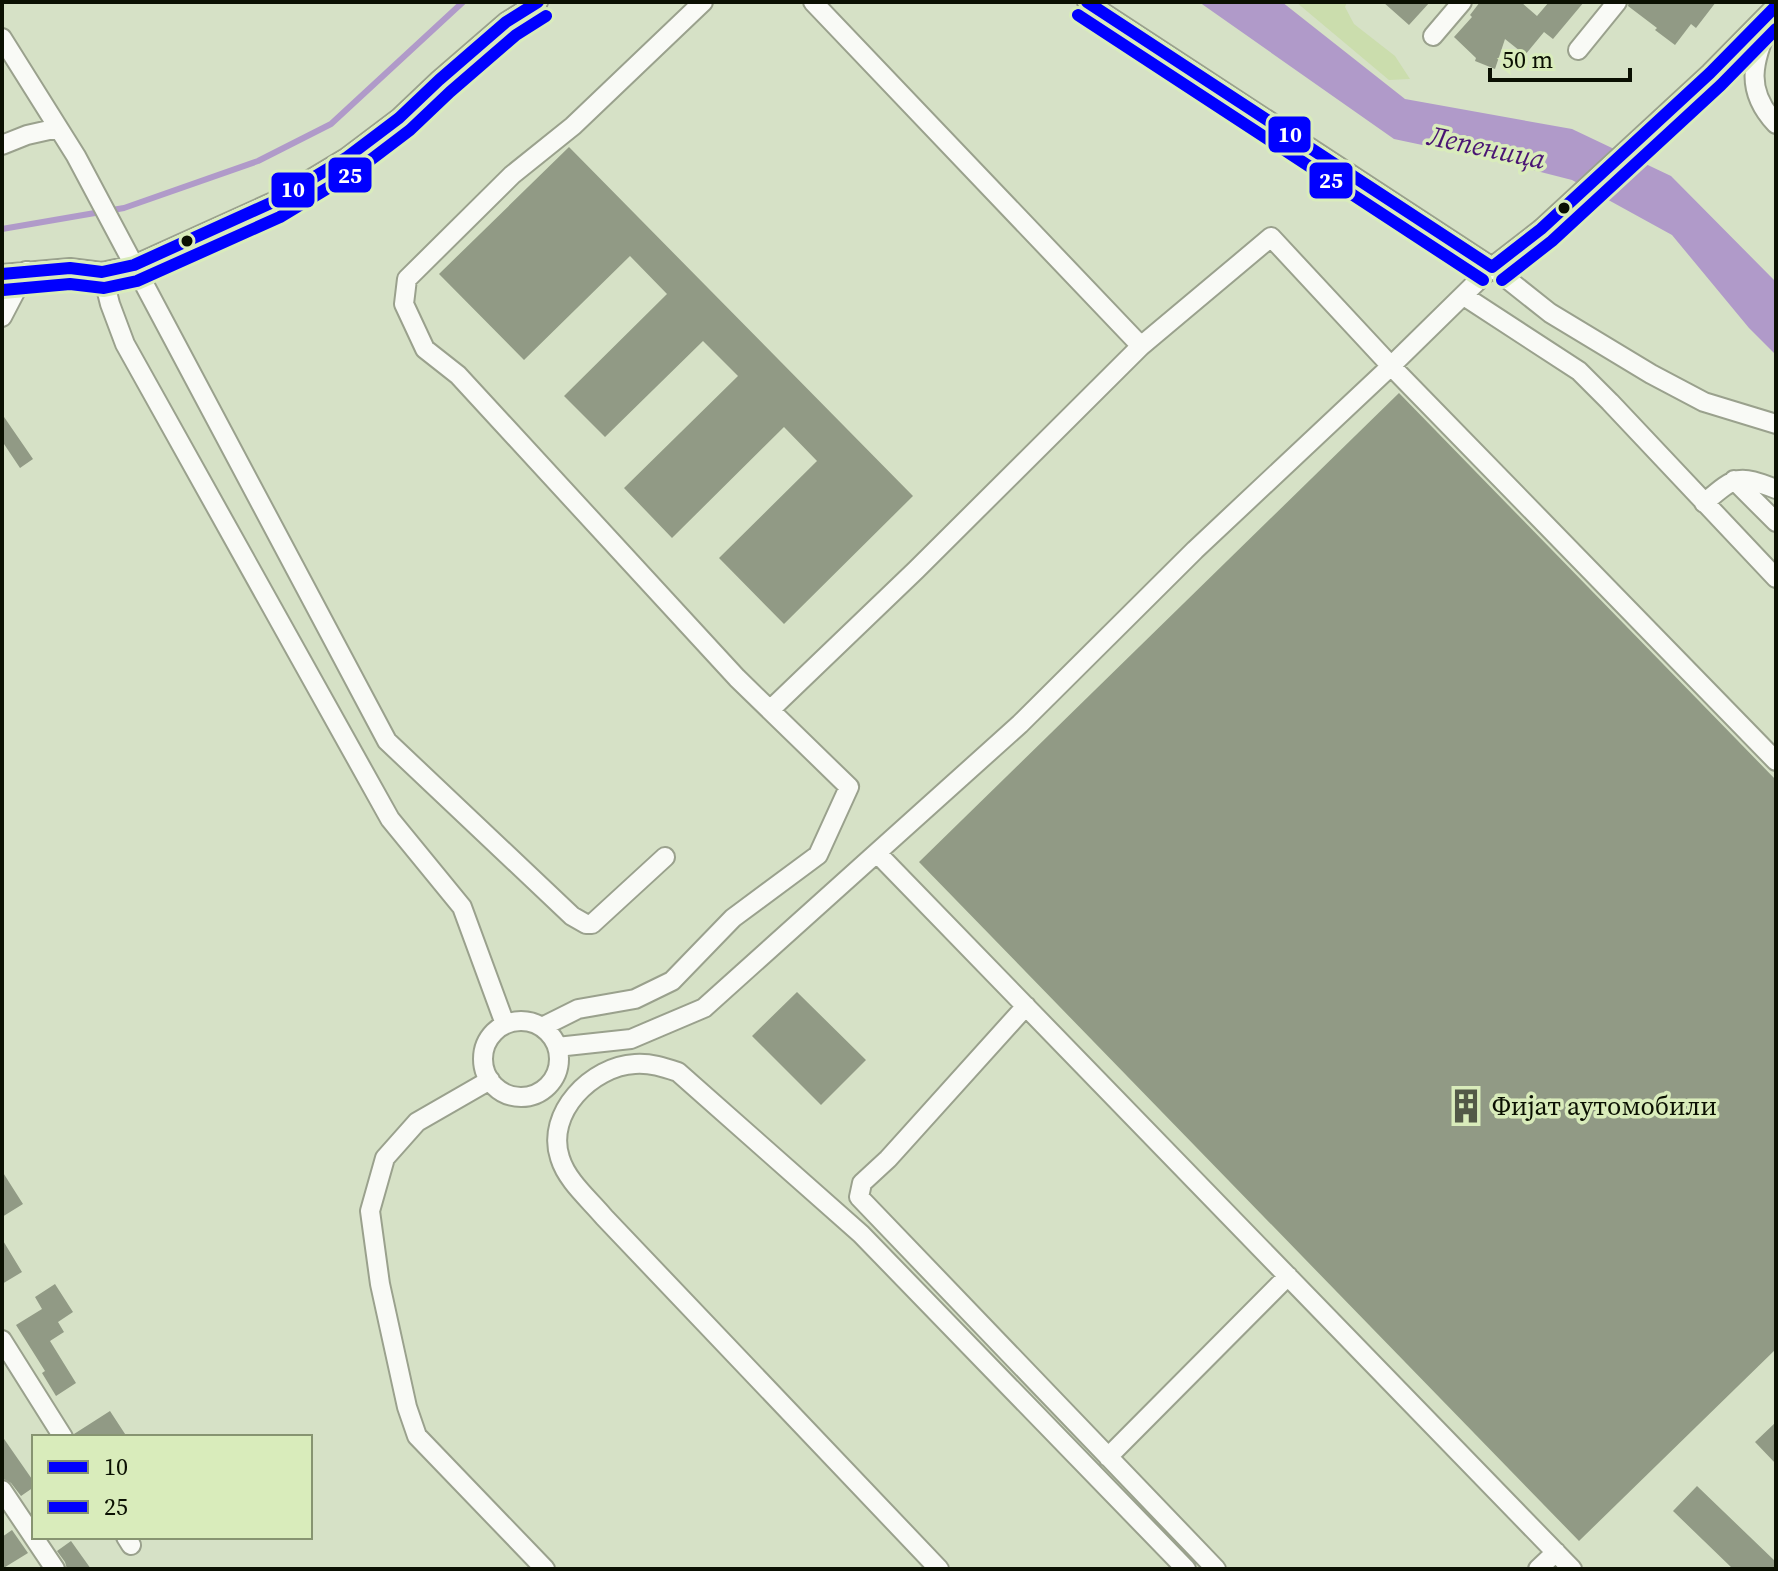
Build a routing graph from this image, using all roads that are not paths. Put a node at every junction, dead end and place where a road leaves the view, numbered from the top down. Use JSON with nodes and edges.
{"nodes":[{"id":1,"x":538,"y":2,"type":"edge"},
{"id":2,"x":703,"y":2,"type":"edge"},
{"id":3,"x":813,"y":2,"type":"edge"},
{"id":4,"x":1087,"y":2,"type":"edge"},
{"id":5,"x":1462,"y":2,"type":"edge"},
{"id":6,"x":1617,"y":2,"type":"edge"},
{"id":7,"x":1776,"y":5,"type":"edge"},
{"id":8,"x":1433,"y":36,"type":"dead end"},
{"id":9,"x":2,"y":38,"type":"edge"},
{"id":10,"x":1578,"y":50,"type":"dead end"},
{"id":11,"x":1776,"y":124,"type":"edge"},
{"id":12,"x":58,"y":128,"type":"junction"},
{"id":13,"x":2,"y":145,"type":"edge"},
{"id":14,"x":134,"y":265,"type":"junction"},
{"id":15,"x":1492,"y":267,"type":"junction"},
{"id":16,"x":26,"y":271,"type":"junction"},
{"id":17,"x":102,"y":272,"type":"junction"},
{"id":18,"x":2,"y":274,"type":"edge"},
{"id":19,"x":1464,"y":296,"type":"junction"},
{"id":20,"x":2,"y":317,"type":"edge"},
{"id":21,"x":1141,"y":346,"type":"junction"},
{"id":22,"x":1391,"y":366,"type":"junction"},
{"id":23,"x":1776,"y":424,"type":"edge"},
{"id":24,"x":1734,"y":480,"type":"junction"},
{"id":25,"x":1776,"y":489,"type":"edge"},
{"id":26,"x":1704,"y":503,"type":"junction"},
{"id":27,"x":1776,"y":522,"type":"edge"},
{"id":28,"x":1776,"y":578,"type":"edge"},
{"id":29,"x":770,"y":710,"type":"junction"},
{"id":30,"x":1776,"y":761,"type":"edge"},
{"id":31,"x":877,"y":853,"type":"junction"},
{"id":32,"x":665,"y":857,"type":"dead end"},
{"id":33,"x":1026,"y":1006,"type":"junction"},
{"id":34,"x":505,"y":1024,"type":"junction"},
{"id":35,"x":542,"y":1027,"type":"junction"},
{"id":36,"x":557,"y":1047,"type":"junction"},
{"id":37,"x":490,"y":1080,"type":"junction"},
{"id":38,"x":1288,"y":1276,"type":"junction"},
{"id":39,"x":2,"y":1340,"type":"edge"},
{"id":40,"x":62,"y":1435,"type":"edge"},
{"id":41,"x":1108,"y":1457,"type":"junction"},
{"id":42,"x":2,"y":1490,"type":"edge"},
{"id":43,"x":32,"y":1535,"type":"edge"},
{"id":44,"x":35,"y":1539,"type":"edge"},
{"id":45,"x":1556,"y":1552,"type":"junction"},
{"id":46,"x":55,"y":1569,"type":"edge"},
{"id":47,"x":545,"y":1569,"type":"edge"},
{"id":48,"x":939,"y":1569,"type":"edge"},
{"id":49,"x":1186,"y":1569,"type":"edge"},
{"id":50,"x":1216,"y":1569,"type":"edge"},
{"id":51,"x":1538,"y":1569,"type":"edge"},
{"id":52,"x":1572,"y":1569,"type":"edge"}],
"edges":[{"from":1,"to":14,"type":"street"},
{"from":2,"to":29,"type":"street"},
{"from":3,"to":21,"type":"street"},
{"from":4,"to":15,"type":"street"},
{"from":5,"to":8,"type":"street"},
{"from":6,"to":10,"type":"street"},
{"from":7,"to":11,"type":"street"},
{"from":7,"to":15,"type":"street","bridge":true},
{"from":9,"to":12,"type":"street"},
{"from":12,"to":13,"type":"street"},
{"from":12,"to":14,"type":"street"},
{"from":14,"to":17,"type":"street"},
{"from":14,"to":32,"type":"street"},
{"from":15,"to":19,"type":"street"},
{"from":15,"to":23,"type":"street"},
{"from":16,"to":17,"type":"street"},
{"from":16,"to":18,"type":"street"},
{"from":16,"to":20,"type":"street"},
{"from":17,"to":34,"type":"street"},
{"from":19,"to":22,"type":"street"},
{"from":19,"to":26,"type":"street"},
{"from":21,"to":22,"type":"street"},
{"from":21,"to":29,"type":"street"},
{"from":22,"to":30,"type":"street"},
{"from":22,"to":31,"type":"street"},
{"from":24,"to":25,"type":"street"},
{"from":24,"to":26,"type":"street"},
{"from":24,"to":27,"type":"street"},
{"from":26,"to":28,"type":"street"},
{"from":29,"to":35,"type":"street"},
{"from":31,"to":33,"type":"street"},
{"from":31,"to":36,"type":"street"},
{"from":33,"to":38,"type":"street"},
{"from":33,"to":41,"type":"street"},
{"from":34,"to":35,"type":"street"},
{"from":34,"to":37,"type":"street"},
{"from":35,"to":36,"type":"street"},
{"from":36,"to":37,"type":"street"},
{"from":37,"to":47,"type":"street"},
{"from":38,"to":41,"type":"street"},
{"from":38,"to":45,"type":"street"},
{"from":39,"to":40,"type":"street"},
{"from":41,"to":50,"type":"street"},
{"from":42,"to":43,"type":"street"},
{"from":44,"to":46,"type":"street"},
{"from":45,"to":51,"type":"street"},
{"from":45,"to":52,"type":"street"},
{"from":48,"to":49,"type":"street"}]}
